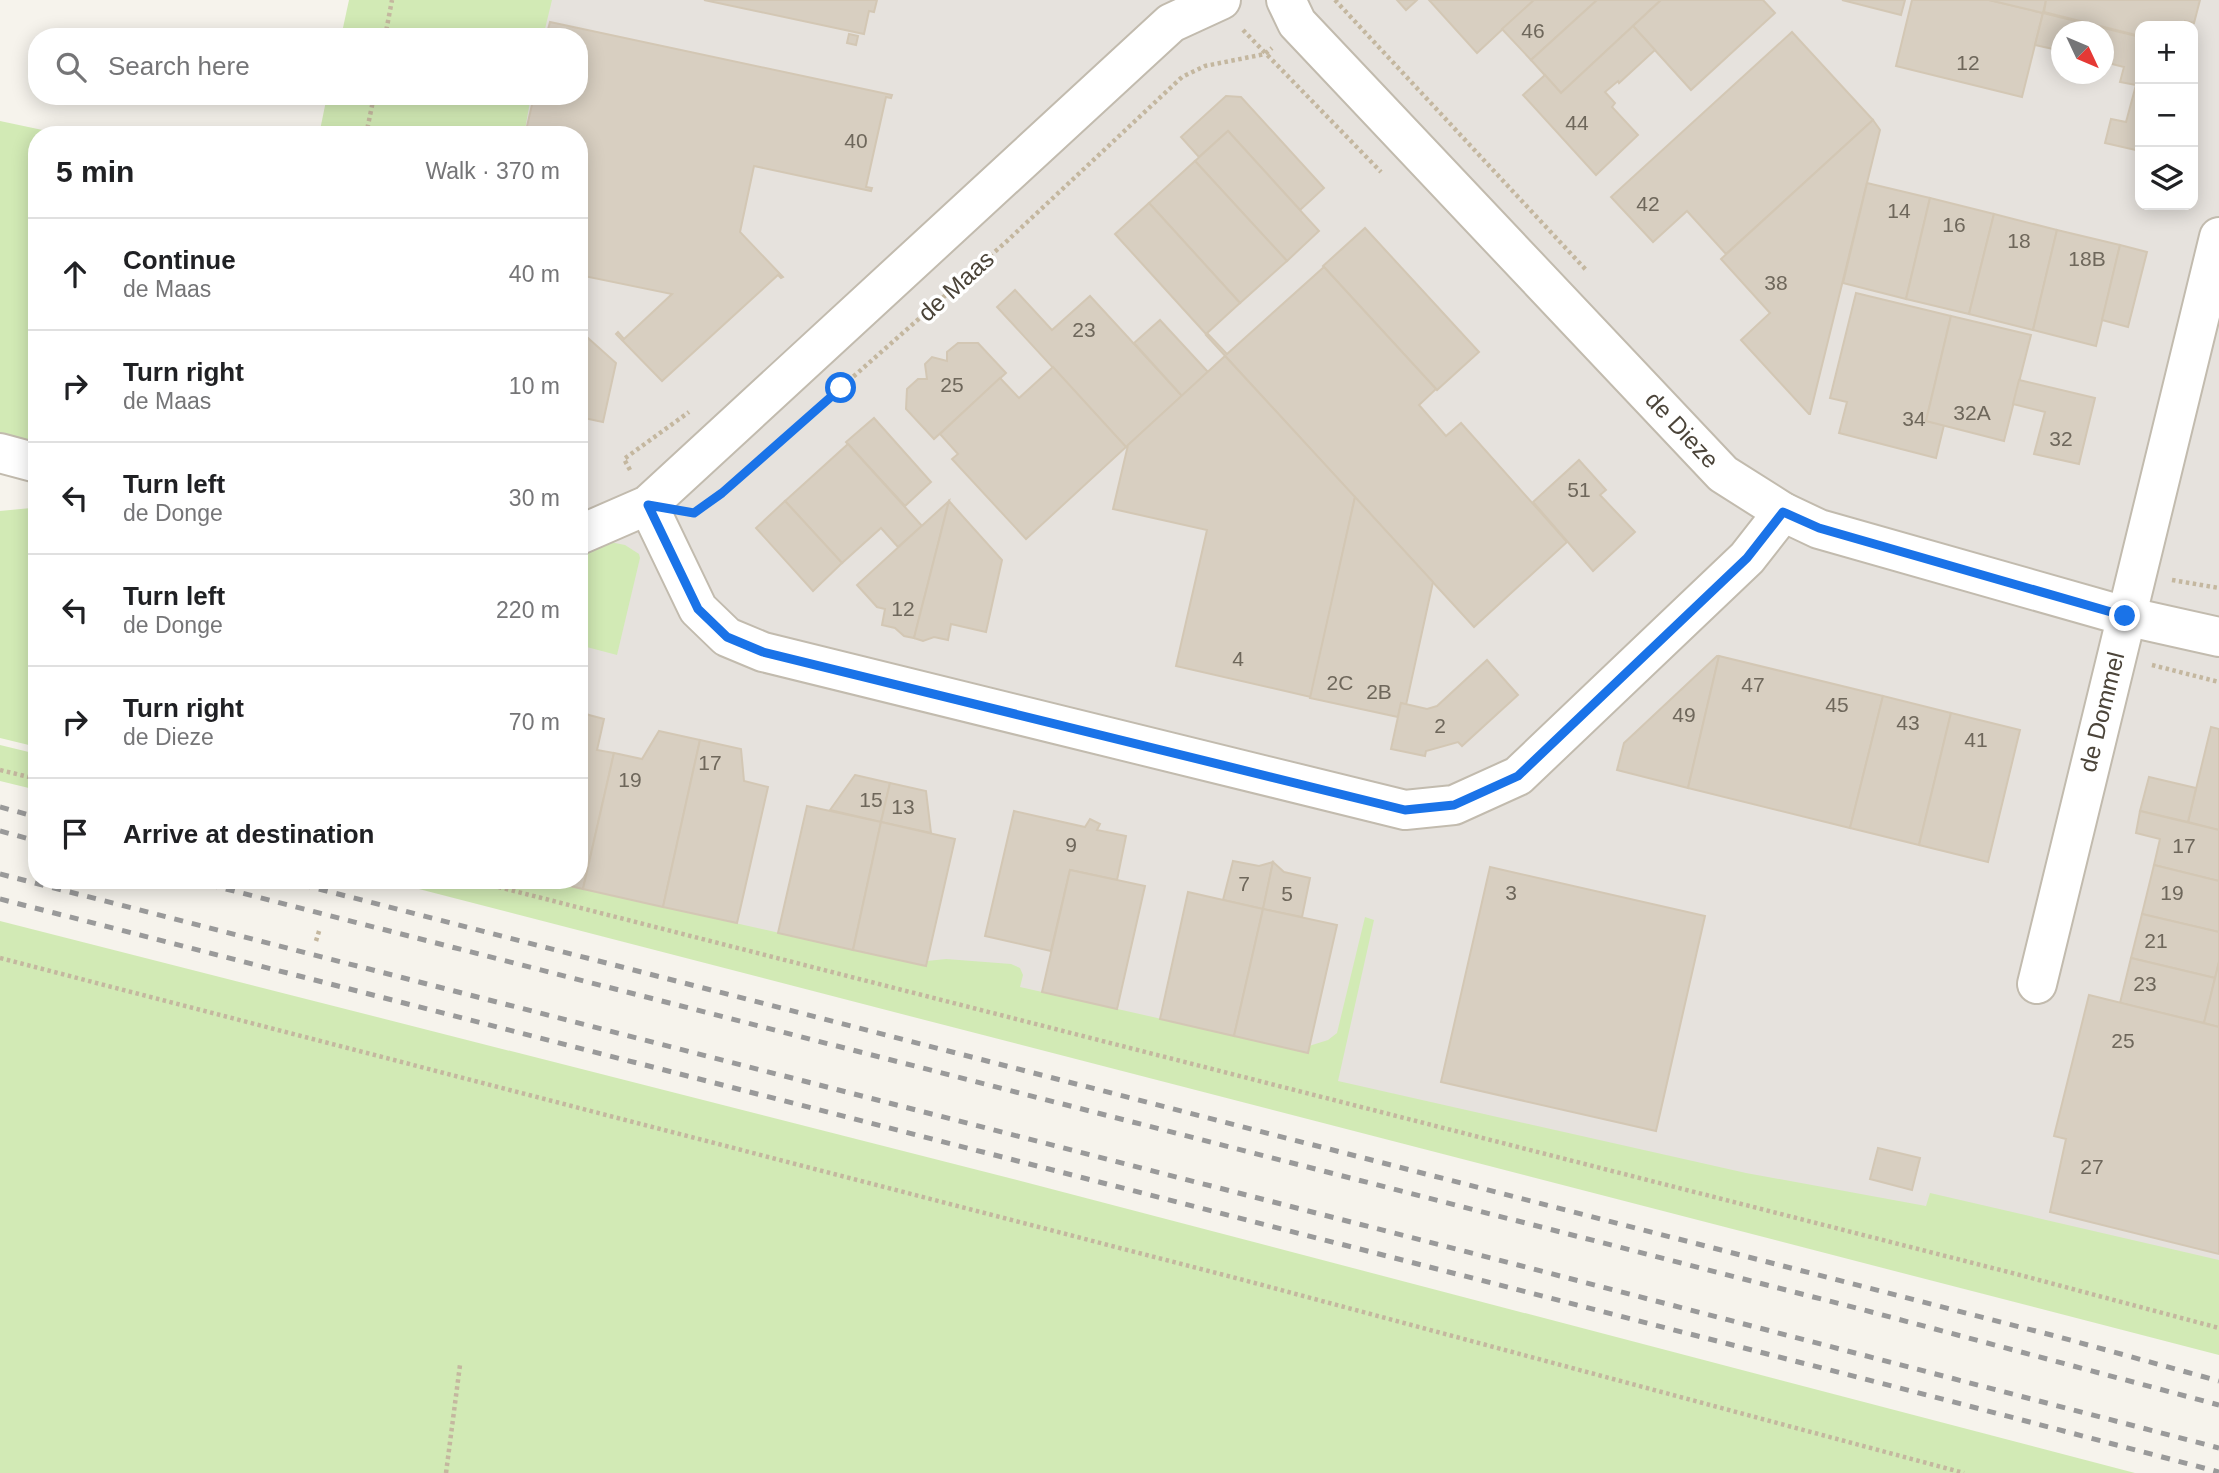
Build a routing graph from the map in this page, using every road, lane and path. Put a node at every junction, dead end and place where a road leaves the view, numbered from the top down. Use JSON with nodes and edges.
{"nodes":[{"id":1,"x":392,"y":0,"type":"edge"},
{"id":2,"x":1221,"y":0,"type":"edge"},
{"id":3,"x":1286,"y":0,"type":"edge"},
{"id":4,"x":1335,"y":0,"type":"edge"},
{"id":5,"x":387,"y":28,"type":"edge"},
{"id":6,"x":1265,"y":54,"type":"dead end"},
{"id":7,"x":372,"y":105,"type":"edge"},
{"id":8,"x":368,"y":126,"type":"edge"},
{"id":9,"x":2219,"y":237,"type":"edge"},
{"id":10,"x":1593,"y":276,"type":"dead end"},
{"id":11,"x":0,"y":453,"type":"edge"},
{"id":12,"x":28,"y":461,"type":"edge"},
{"id":13,"x":713,"y":500,"type":"dead end"},
{"id":14,"x":648,"y":505,"type":"junction"},
{"id":15,"x":1783,"y":512,"type":"junction"},
{"id":16,"x":588,"y":531,"type":"edge"},
{"id":17,"x":2137,"y":574,"type":"junction"},
{"id":18,"x":2219,"y":588,"type":"edge"},
{"id":19,"x":2125,"y":616,"type":"junction"},
{"id":20,"x":2219,"y":637,"type":"edge"},
{"id":21,"x":0,"y":770,"type":"edge"},
{"id":22,"x":28,"y":777,"type":"edge"},
{"id":23,"x":507,"y":889,"type":"edge"},
{"id":24,"x":320,"y":928,"type":"dead end"},
{"id":25,"x":316,"y":941,"type":"dead end"},
{"id":26,"x":0,"y":958,"type":"edge"},
{"id":27,"x":2037,"y":984,"type":"dead end"},
{"id":28,"x":2219,"y":1328,"type":"edge"},
{"id":29,"x":460,"y":1364,"type":"dead end"},
{"id":30,"x":446,"y":1473,"type":"edge"},
{"id":31,"x":1964,"y":1473,"type":"edge"}],
"edges":[{"from":1,"to":5,"type":"path"},
{"from":2,"to":14,"type":"street","name":"de Maas"},
{"from":3,"to":15,"type":"street","name":"de Dieze"},
{"from":4,"to":10,"type":"path"},
{"from":6,"to":13,"type":"path","name":"de Maas"},
{"from":7,"to":8,"type":"path"},
{"from":9,"to":17,"type":"street","name":"de Dommel"},
{"from":11,"to":12,"type":"street"},
{"from":14,"to":15,"type":"street"},
{"from":14,"to":16,"type":"street","name":"de Maas"},
{"from":15,"to":19,"type":"street","name":"de Dieze"},
{"from":17,"to":18,"type":"path"},
{"from":17,"to":19,"type":"street","name":"de Dommel"},
{"from":19,"to":20,"type":"street","name":"de Dieze"},
{"from":19,"to":27,"type":"street","name":"de Dommel"},
{"from":21,"to":22,"type":"path"},
{"from":23,"to":28,"type":"path"},
{"from":24,"to":25,"type":"path"},
{"from":26,"to":31,"type":"path"},
{"from":29,"to":30,"type":"path"}]}
